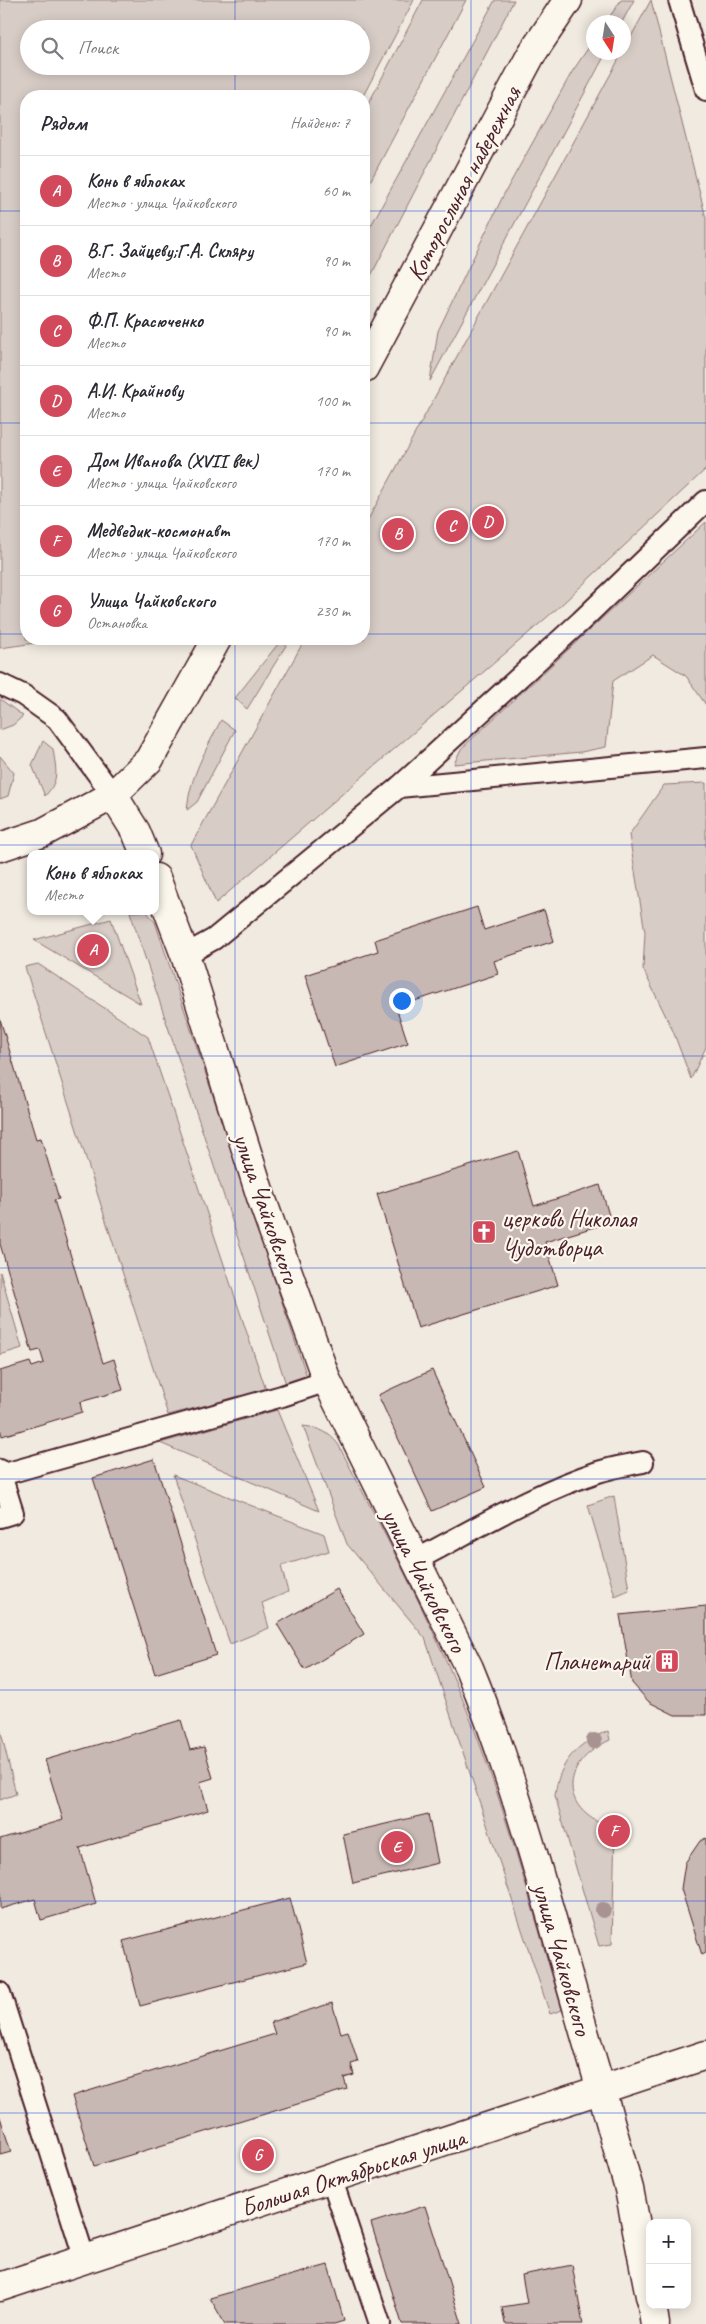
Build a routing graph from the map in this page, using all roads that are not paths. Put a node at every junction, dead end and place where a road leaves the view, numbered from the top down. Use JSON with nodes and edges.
{"nodes":[{"id":1,"x":568,"y":0,"type":"edge"},
{"id":2,"x":679,"y":0,"type":"edge"},
{"id":3,"x":706,"y":90,"type":"edge"},
{"id":4,"x":370,"y":357,"type":"edge"},
{"id":5,"x":706,"y":501,"type":"edge"},
{"id":6,"x":214,"y":645,"type":"edge"},
{"id":7,"x":0,"y":684,"type":"edge"},
{"id":8,"x":706,"y":758,"type":"edge"},
{"id":9,"x":399,"y":787,"type":"junction"},
{"id":10,"x":114,"y":795,"type":"junction"},
{"id":11,"x":0,"y":847,"type":"edge"},
{"id":12,"x":143,"y":850,"type":"edge"},
{"id":13,"x":159,"y":886,"type":"edge"},
{"id":14,"x":185,"y":955,"type":"junction"},
{"id":15,"x":327,"y":1381,"type":"junction"},
{"id":16,"x":644,"y":1462,"type":"dead end"},
{"id":17,"x":1,"y":1472,"type":"edge"},
{"id":18,"x":0,"y":1517,"type":"edge"},
{"id":19,"x":414,"y":1561,"type":"junction"},
{"id":20,"x":0,"y":1993,"type":"edge"},
{"id":21,"x":706,"y":2056,"type":"edge"},
{"id":22,"x":601,"y":2089,"type":"junction"},
{"id":23,"x":332,"y":2180,"type":"junction"},
{"id":24,"x":85,"y":2260,"type":"junction"},
{"id":25,"x":646,"y":2276,"type":"edge"},
{"id":26,"x":0,"y":2287,"type":"edge"},
{"id":27,"x":653,"y":2309,"type":"edge"},
{"id":28,"x":380,"y":2324,"type":"edge"},
{"id":29,"x":655,"y":2324,"type":"edge"}],
"edges":[{"from":1,"to":4,"type":"main road","name":"Которосльная набережная"},
{"from":2,"to":3,"type":"lane"},
{"from":5,"to":9,"type":"lane"},
{"from":6,"to":10,"type":"main road"},
{"from":7,"to":10,"type":"lane"},
{"from":8,"to":9,"type":"lane"},
{"from":9,"to":14,"type":"lane"},
{"from":10,"to":11,"type":"main road"},
{"from":10,"to":12,"type":"main road"},
{"from":13,"to":14,"type":"main road","name":"улица Чайковского"},
{"from":14,"to":15,"type":"main road","name":"улица Чайковского"},
{"from":15,"to":17,"type":"lane"},
{"from":15,"to":19,"type":"main road","name":"улица Чайковского"},
{"from":16,"to":19,"type":"lane"},
{"from":17,"to":18,"type":"lane"},
{"from":19,"to":22,"type":"main road","name":"улица Чайковского"},
{"from":20,"to":24,"type":"lane"},
{"from":21,"to":22,"type":"main road","name":"Большая Октябрьская улица"},
{"from":22,"to":23,"type":"main road","name":"Большая Октябрьская улица"},
{"from":22,"to":25,"type":"main road","name":"улица Чайковского"},
{"from":23,"to":24,"type":"main road","name":"Большая Октябрьская улица"},
{"from":23,"to":28,"type":"lane"},
{"from":24,"to":26,"type":"main road","name":"Большая Октябрьская улица"},
{"from":27,"to":29,"type":"main road"}]}
